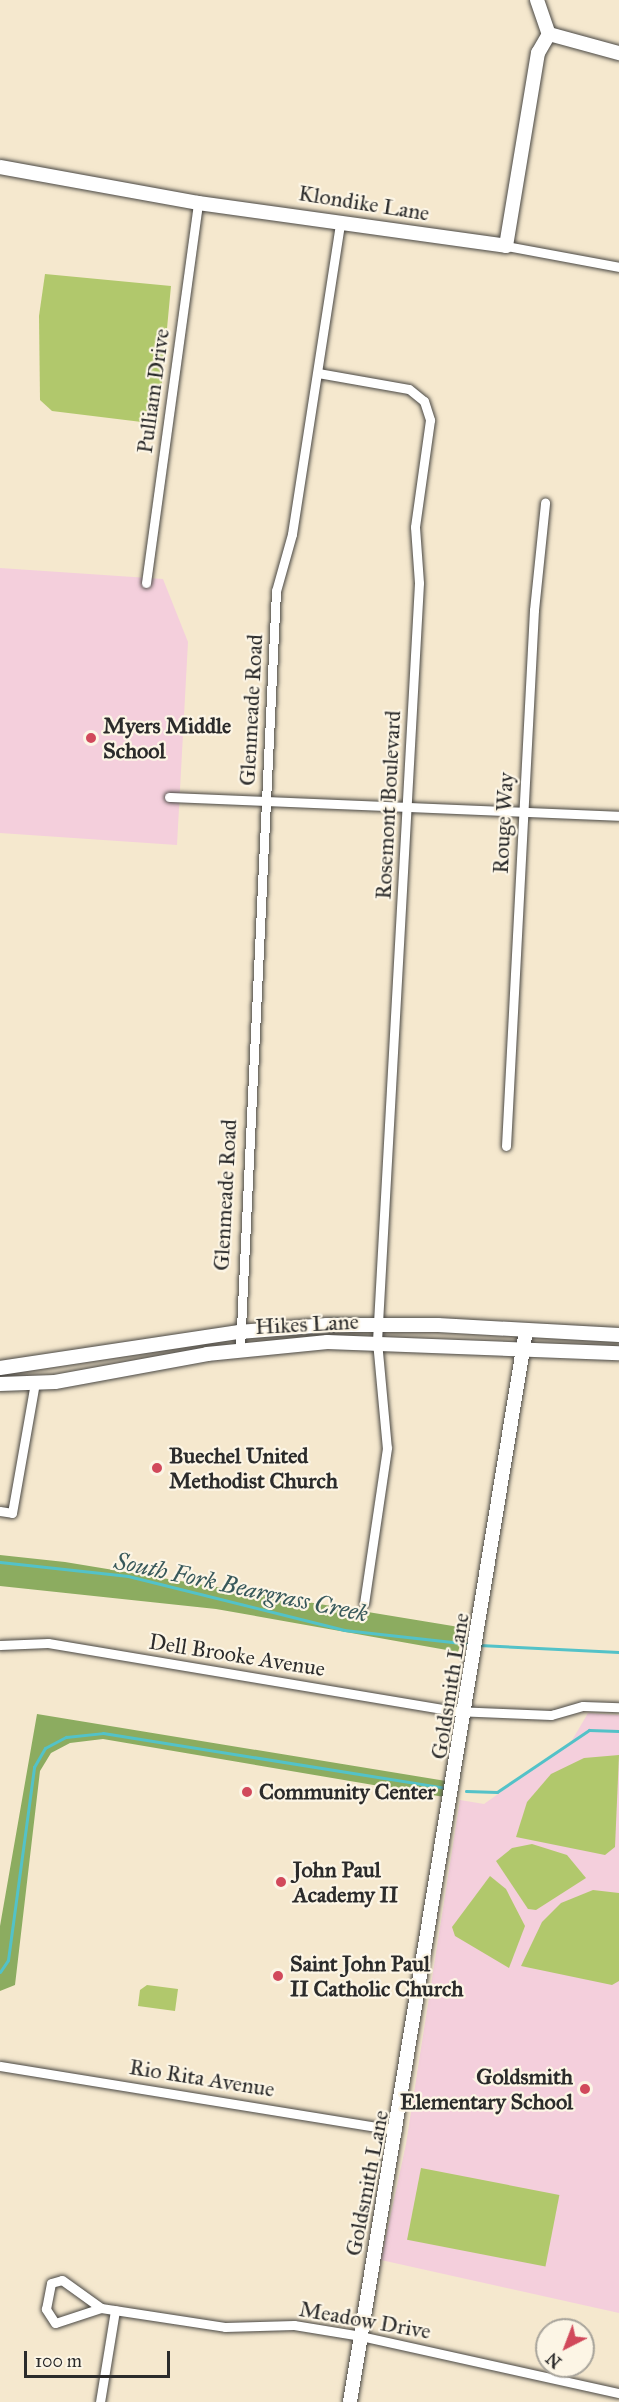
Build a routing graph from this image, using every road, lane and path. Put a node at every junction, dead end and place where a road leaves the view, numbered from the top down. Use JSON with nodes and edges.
{"nodes":[{"id":1,"x":537,"y":0,"type":"edge"},
{"id":2,"x":549,"y":34,"type":"junction"},
{"id":3,"x":619,"y":53,"type":"edge"},
{"id":4,"x":0,"y":167,"type":"edge"},
{"id":5,"x":198,"y":203,"type":"junction"},
{"id":6,"x":340,"y":223,"type":"junction"},
{"id":7,"x":506,"y":246,"type":"junction"},
{"id":8,"x":619,"y":267,"type":"edge"},
{"id":9,"x":318,"y":373,"type":"junction"},
{"id":10,"x":545,"y":503,"type":"dead end"},
{"id":11,"x":146,"y":584,"type":"dead end"},
{"id":12,"x":169,"y":797,"type":"dead end"},
{"id":13,"x":267,"y":798,"type":"junction"},
{"id":14,"x":408,"y":806,"type":"junction"},
{"id":15,"x":523,"y":812,"type":"junction"},
{"id":16,"x":619,"y":816,"type":"edge"},
{"id":17,"x":506,"y":1146,"type":"dead end"},
{"id":18,"x":380,"y":1324,"type":"junction"},
{"id":19,"x":526,"y":1331,"type":"junction"},
{"id":20,"x":239,"y":1332,"type":"junction"},
{"id":21,"x":619,"y":1335,"type":"edge"},
{"id":22,"x":377,"y":1341,"type":"junction"},
{"id":23,"x":524,"y":1348,"type":"junction"},
{"id":24,"x":240,"y":1349,"type":"junction"},
{"id":25,"x":619,"y":1353,"type":"edge"},
{"id":26,"x":0,"y":1368,"type":"edge"},
{"id":27,"x":35,"y":1383,"type":"junction"},
{"id":28,"x":0,"y":1384,"type":"edge"},
{"id":29,"x":0,"y":1511,"type":"edge"},
{"id":30,"x":364,"y":1603,"type":"dead end"},
{"id":31,"x":0,"y":1645,"type":"edge"},
{"id":32,"x":619,"y":1707,"type":"edge"},
{"id":33,"x":467,"y":1712,"type":"junction"},
{"id":34,"x":0,"y":2066,"type":"edge"},
{"id":35,"x":397,"y":2130,"type":"junction"},
{"id":36,"x":101,"y":2308,"type":"junction"},
{"id":37,"x":115,"y":2310,"type":"junction"},
{"id":38,"x":361,"y":2336,"type":"junction"},
{"id":39,"x":619,"y":2393,"type":"edge"},
{"id":40,"x":99,"y":2402,"type":"edge"},
{"id":41,"x":350,"y":2402,"type":"edge"}],
"edges":[{"from":1,"to":2,"type":"street"},
{"from":2,"to":3,"type":"street"},
{"from":2,"to":7,"type":"street"},
{"from":4,"to":5,"type":"street","name":"Klondike Lane"},
{"from":5,"to":6,"type":"street","name":"Klondike Lane"},
{"from":5,"to":11,"type":"street","name":"Pulliam Drive"},
{"from":6,"to":7,"type":"street","name":"Klondike Lane"},
{"from":6,"to":9,"type":"street","name":"Glenmeade Road"},
{"from":7,"to":8,"type":"street"},
{"from":9,"to":13,"type":"street","name":"Glenmeade Road"},
{"from":9,"to":14,"type":"street","name":"Rosemont Boulevard"},
{"from":10,"to":15,"type":"street","name":"Rouge Way"},
{"from":12,"to":13,"type":"street"},
{"from":13,"to":14,"type":"street"},
{"from":13,"to":20,"type":"street","name":"Glenmeade Road"},
{"from":14,"to":15,"type":"street"},
{"from":14,"to":18,"type":"street","name":"Rosemont Boulevard"},
{"from":15,"to":16,"type":"street"},
{"from":15,"to":17,"type":"street","name":"Rouge Way"},
{"from":18,"to":19,"type":"street","name":"Hikes Lane"},
{"from":18,"to":20,"type":"street","name":"Hikes Lane"},
{"from":18,"to":22,"type":"street","name":"Rosemont Boulevard"},
{"from":19,"to":21,"type":"street","name":"Hikes Lane"},
{"from":19,"to":23,"type":"street","name":"Goldsmith Lane"},
{"from":20,"to":24,"type":"street","name":"Glenmeade Road"},
{"from":20,"to":26,"type":"street","name":"Hikes Lane"},
{"from":22,"to":23,"type":"street","name":"Hikes Lane"},
{"from":22,"to":24,"type":"street","name":"Hikes Lane"},
{"from":22,"to":30,"type":"street","name":"Rosemont Boulevard"},
{"from":23,"to":25,"type":"street","name":"Hikes Lane"},
{"from":23,"to":33,"type":"street","name":"Goldsmith Lane"},
{"from":24,"to":27,"type":"street","name":"Hikes Lane"},
{"from":27,"to":28,"type":"street","name":"Hikes Lane"},
{"from":27,"to":29,"type":"street"},
{"from":31,"to":33,"type":"street","name":"Dell Brooke Avenue"},
{"from":32,"to":33,"type":"street","name":"Dell Brooke Avenue"},
{"from":33,"to":35,"type":"street","name":"Goldsmith Lane"},
{"from":34,"to":35,"type":"street","name":"Rio Rita Avenue"},
{"from":35,"to":38,"type":"street","name":"Goldsmith Lane"},
{"from":36,"to":36,"type":"street","name":"Meadow Drive"},
{"from":36,"to":37,"type":"street","name":"Meadow Drive"},
{"from":37,"to":38,"type":"street","name":"Meadow Drive"},
{"from":37,"to":40,"type":"street"},
{"from":38,"to":39,"type":"street","name":"Meadow Drive"},
{"from":38,"to":41,"type":"street","name":"Goldsmith Lane"}]}
